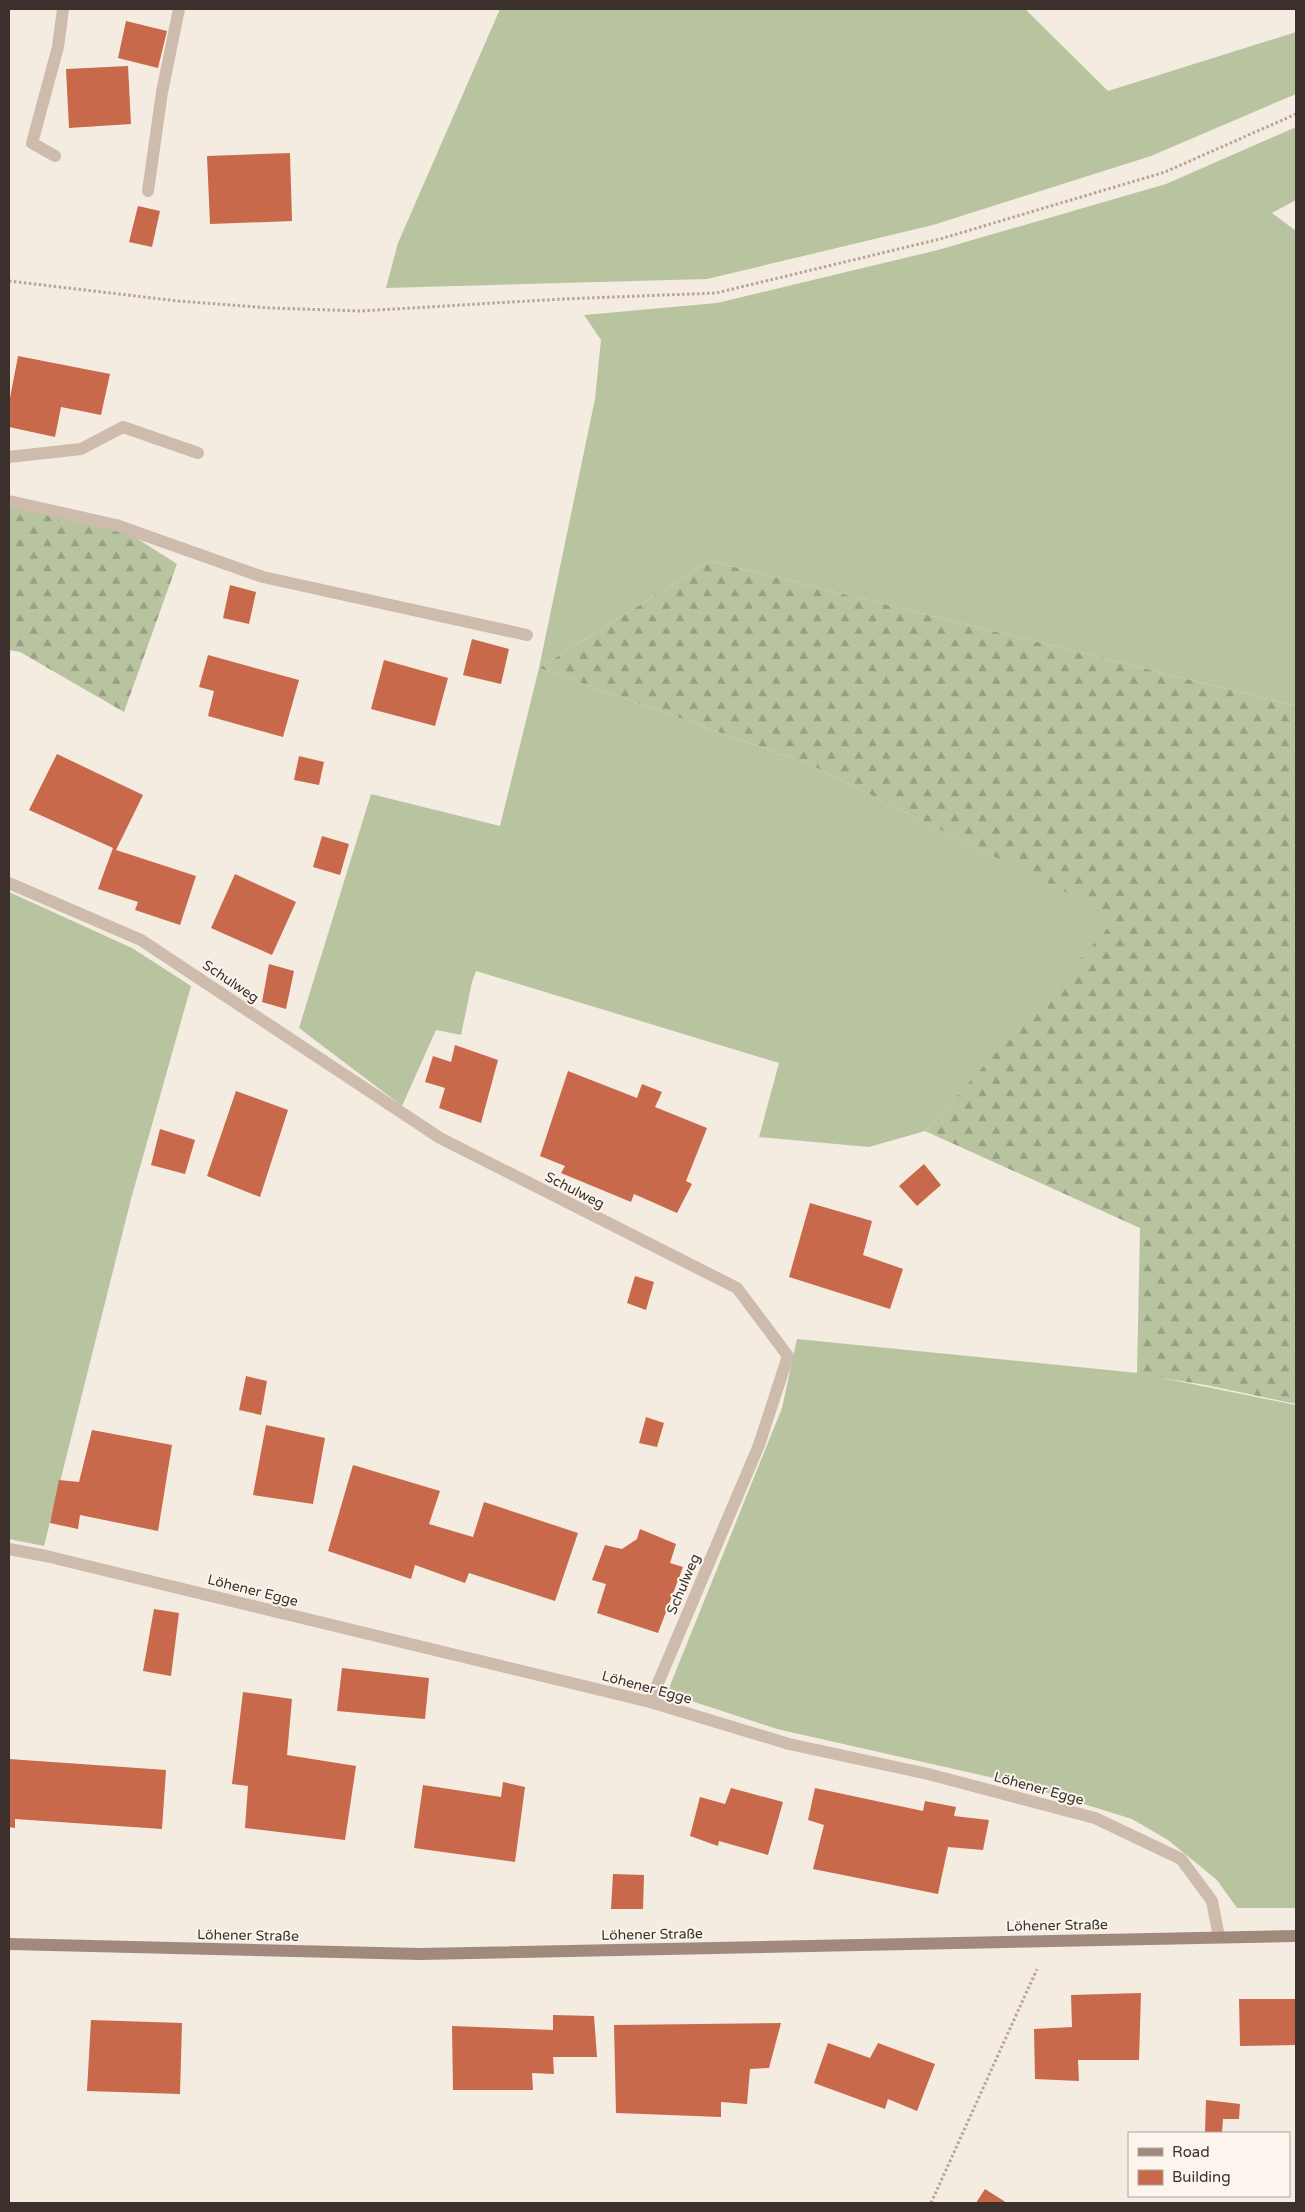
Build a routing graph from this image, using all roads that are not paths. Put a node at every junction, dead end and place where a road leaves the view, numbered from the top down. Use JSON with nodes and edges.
{"nodes":[{"id":1,"x":63,"y":9,"type":"edge"},
{"id":2,"x":179,"y":9,"type":"edge"},
{"id":3,"x":55,"y":156,"type":"dead end"},
{"id":4,"x":148,"y":192,"type":"dead end"},
{"id":5,"x":198,"y":454,"type":"dead end"},
{"id":6,"x":9,"y":458,"type":"edge"},
{"id":7,"x":9,"y":501,"type":"edge"},
{"id":8,"x":527,"y":635,"type":"dead end"},
{"id":9,"x":9,"y":883,"type":"edge"},
{"id":10,"x":9,"y":1549,"type":"edge"},
{"id":11,"x":650,"y":1702,"type":"junction"},
{"id":12,"x":1296,"y":1936,"type":"edge"},
{"id":13,"x":1219,"y":1938,"type":"junction"},
{"id":14,"x":9,"y":1944,"type":"edge"}],
"edges":[{"from":1,"to":3,"type":"street"},
{"from":2,"to":4,"type":"street"},
{"from":5,"to":6,"type":"street"},
{"from":7,"to":8,"type":"street"},
{"from":9,"to":11,"type":"street","name":"Schulweg"},
{"from":10,"to":11,"type":"street","name":"Löhener Egge"},
{"from":11,"to":13,"type":"street","name":"Löhener Egge"},
{"from":12,"to":13,"type":"street","name":"Löhener Straße"},
{"from":13,"to":14,"type":"street","name":"Löhener Straße"}]}
